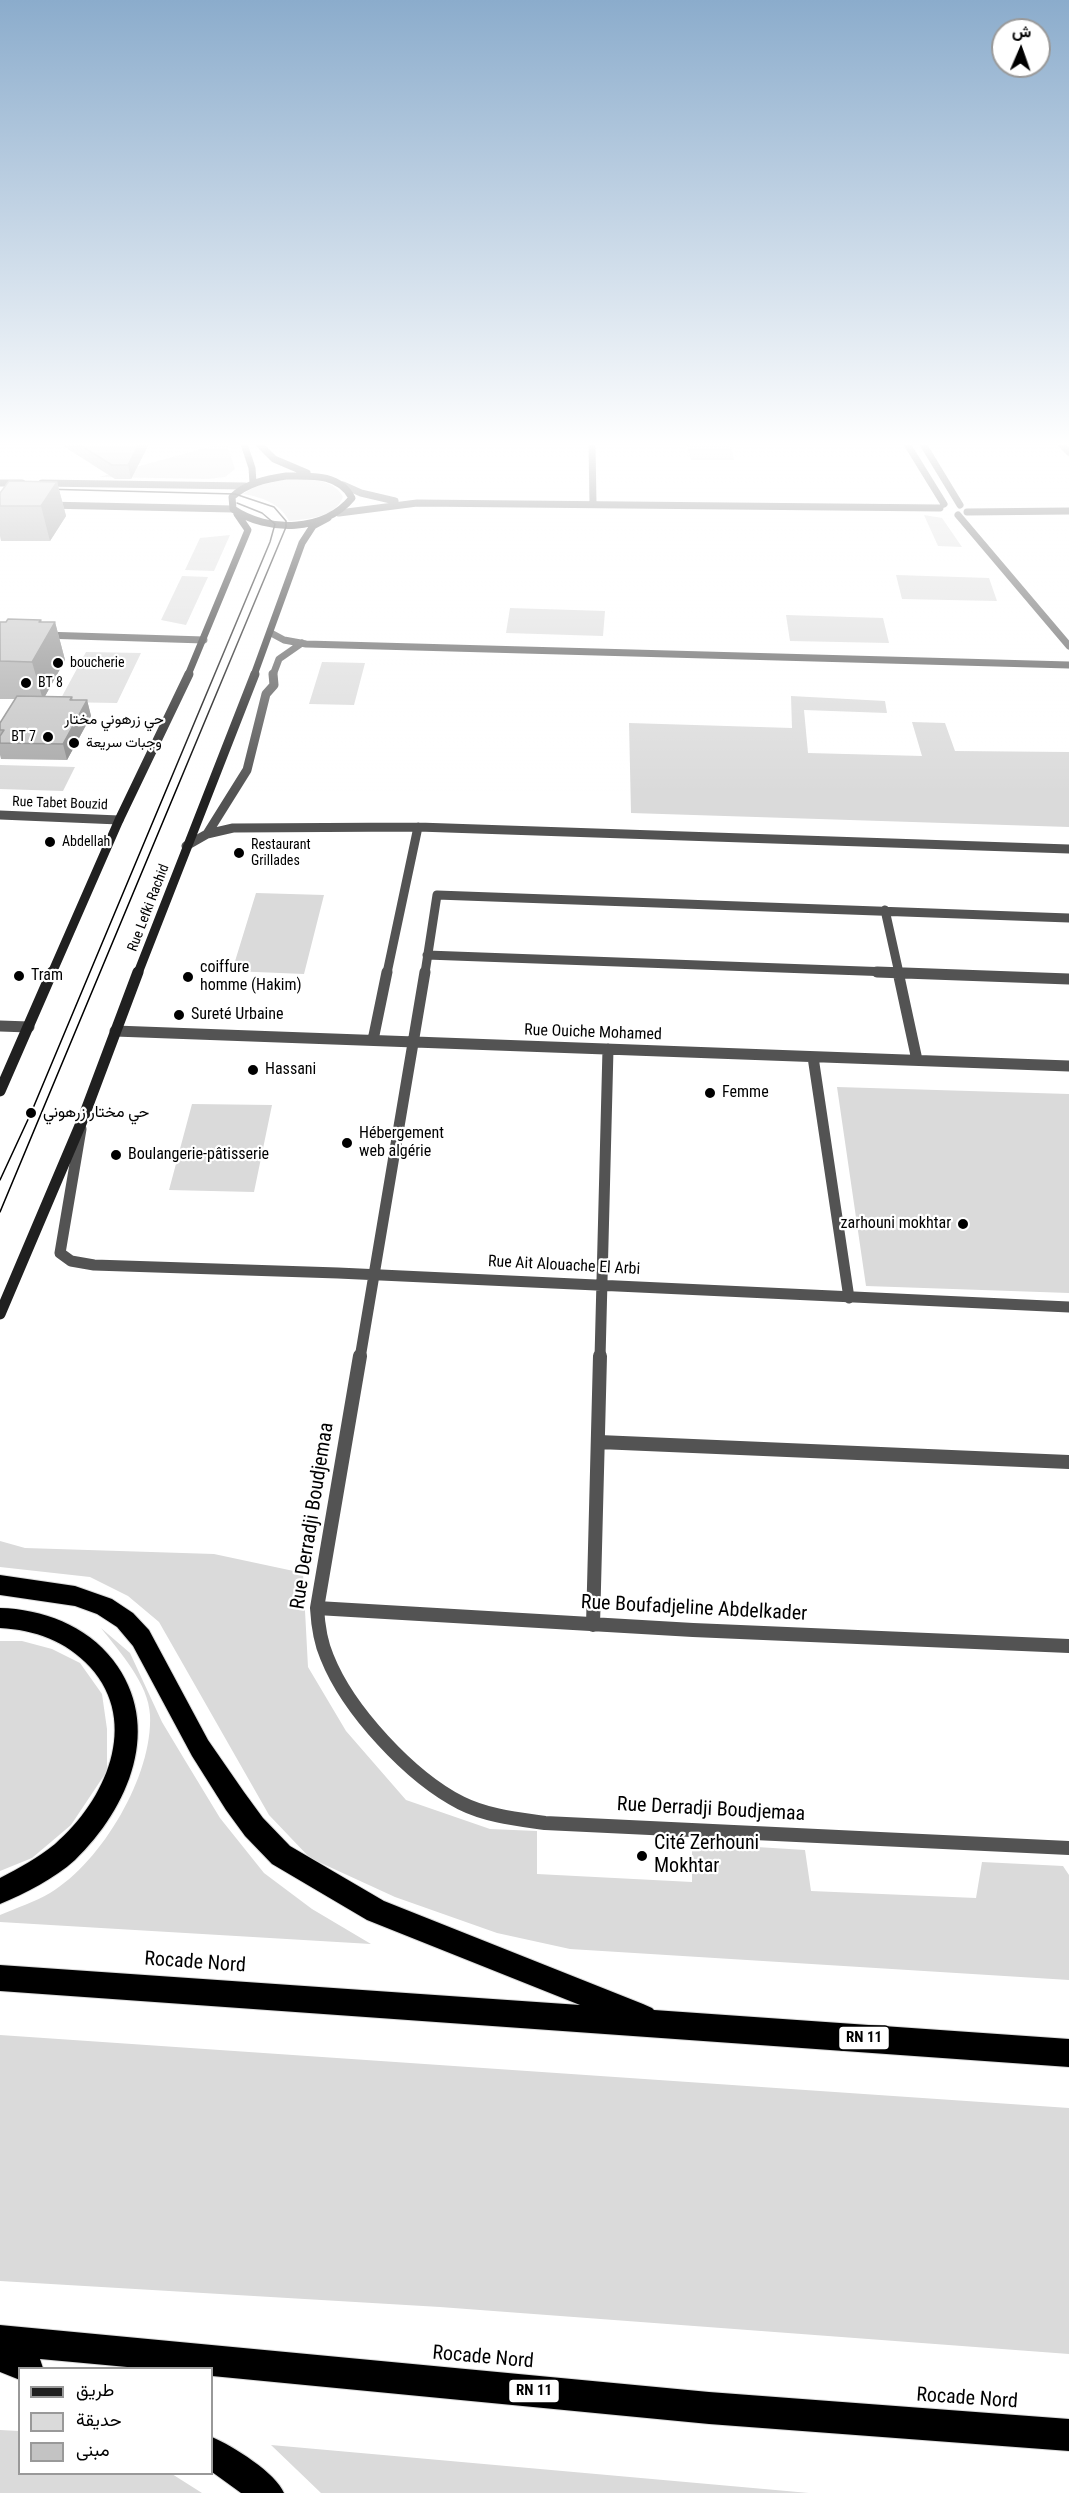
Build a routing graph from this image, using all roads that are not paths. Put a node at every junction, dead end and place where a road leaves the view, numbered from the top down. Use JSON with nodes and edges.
{"nodes":[{"id":1,"x":237,"y":560,"type":"edge"},
{"id":2,"x":296,"y":560,"type":"edge"},
{"id":3,"x":996,"y":560,"type":"edge"},
{"id":4,"x":271,"y":633,"type":"junction"},
{"id":5,"x":37,"y":635,"type":"edge"},
{"id":6,"x":204,"y":640,"type":"junction"},
{"id":7,"x":302,"y":644,"type":"junction"},
{"id":8,"x":1069,"y":646,"type":"edge"},
{"id":9,"x":285,"y":653,"type":"junction"},
{"id":10,"x":260,"y":661,"type":"junction"},
{"id":11,"x":1069,"y":664,"type":"edge"},
{"id":12,"x":0,"y":815,"type":"edge"},
{"id":13,"x":118,"y":820,"type":"junction"},
{"id":14,"x":418,"y":827,"type":"junction"},
{"id":15,"x":207,"y":834,"type":"junction"},
{"id":16,"x":186,"y":846,"type":"junction"},
{"id":17,"x":1069,"y":849,"type":"edge"},
{"id":18,"x":885,"y":910,"type":"junction"},
{"id":19,"x":1069,"y":918,"type":"edge"},
{"id":20,"x":427,"y":956,"type":"junction"},
{"id":21,"x":898,"y":973,"type":"junction"},
{"id":22,"x":1069,"y":979,"type":"edge"},
{"id":23,"x":0,"y":1026,"type":"edge"},
{"id":24,"x":29,"y":1028,"type":"junction"},
{"id":25,"x":115,"y":1031,"type":"junction"},
{"id":26,"x":373,"y":1040,"type":"junction"},
{"id":27,"x":414,"y":1041,"type":"junction"},
{"id":28,"x":608,"y":1049,"type":"junction"},
{"id":29,"x":813,"y":1057,"type":"junction"},
{"id":30,"x":917,"y":1060,"type":"junction"},
{"id":31,"x":1069,"y":1066,"type":"edge"},
{"id":32,"x":0,"y":1091,"type":"edge"},
{"id":33,"x":82,"y":1121,"type":"junction"},
{"id":34,"x":373,"y":1275,"type":"junction"},
{"id":35,"x":602,"y":1284,"type":"junction"},
{"id":36,"x":849,"y":1298,"type":"junction"},
{"id":37,"x":1069,"y":1307,"type":"edge"},
{"id":38,"x":0,"y":1314,"type":"edge"},
{"id":39,"x":599,"y":1442,"type":"junction"},
{"id":40,"x":1069,"y":1462,"type":"edge"},
{"id":41,"x":0,"y":1585,"type":"edge"},
{"id":42,"x":316,"y":1608,"type":"junction"},
{"id":43,"x":0,"y":1618,"type":"edge"},
{"id":44,"x":593,"y":1625,"type":"junction"},
{"id":45,"x":1069,"y":1646,"type":"edge"},
{"id":46,"x":1069,"y":1848,"type":"edge"},
{"id":47,"x":0,"y":1891,"type":"edge"},
{"id":48,"x":0,"y":1978,"type":"edge"},
{"id":49,"x":658,"y":2024,"type":"junction"},
{"id":50,"x":1069,"y":2053,"type":"edge"},
{"id":51,"x":0,"y":2340,"type":"edge"},
{"id":52,"x":0,"y":2357,"type":"edge"},
{"id":53,"x":25,"y":2367,"type":"edge"},
{"id":54,"x":1069,"y":2435,"type":"edge"},
{"id":55,"x":213,"y":2454,"type":"edge"},
{"id":56,"x":268,"y":2493,"type":"edge"}],
"edges":[{"from":1,"to":6,"type":"main road"},
{"from":2,"to":4,"type":"main road","name":"Rue Lefki Rachid"},
{"from":3,"to":8,"type":"street"},
{"from":4,"to":7,"type":"street"},
{"from":4,"to":10,"type":"main road","name":"Rue Lefki Rachid"},
{"from":5,"to":6,"type":"street"},
{"from":6,"to":13,"type":"main road"},
{"from":7,"to":9,"type":"street"},
{"from":7,"to":11,"type":"street"},
{"from":9,"to":10,"type":"street"},
{"from":9,"to":15,"type":"street"},
{"from":10,"to":16,"type":"main road","name":"Rue Lefki Rachid"},
{"from":12,"to":13,"type":"street","name":"Rue Tabet Bouzid"},
{"from":13,"to":24,"type":"main road"},
{"from":14,"to":15,"type":"street"},
{"from":14,"to":17,"type":"street"},
{"from":14,"to":26,"type":"street"},
{"from":15,"to":16,"type":"street"},
{"from":16,"to":25,"type":"main road","name":"Rue Lefki Rachid"},
{"from":18,"to":19,"type":"street"},
{"from":18,"to":20,"type":"street","name":"Rue Derradji Boudjemaa"},
{"from":18,"to":21,"type":"street"},
{"from":20,"to":21,"type":"street"},
{"from":20,"to":27,"type":"street","name":"Rue Derradji Boudjemaa"},
{"from":21,"to":22,"type":"street"},
{"from":21,"to":30,"type":"street"},
{"from":23,"to":24,"type":"street"},
{"from":24,"to":32,"type":"main road"},
{"from":25,"to":26,"type":"street","name":"Rue Ouiche Mohamed"},
{"from":25,"to":33,"type":"main road","name":"Rue Lefki Rachid"},
{"from":26,"to":27,"type":"street","name":"Rue Ouiche Mohamed"},
{"from":27,"to":28,"type":"street","name":"Rue Ouiche Mohamed"},
{"from":27,"to":34,"type":"street","name":"Rue Derradji Boudjemaa"},
{"from":28,"to":29,"type":"street","name":"Rue Ouiche Mohamed"},
{"from":28,"to":35,"type":"street"},
{"from":29,"to":30,"type":"street","name":"Rue Ouiche Mohamed"},
{"from":29,"to":36,"type":"street"},
{"from":30,"to":31,"type":"street","name":"Rue Ouiche Mohamed"},
{"from":33,"to":34,"type":"street","name":"Rue Ait Alouache El Arbi"},
{"from":33,"to":38,"type":"main road","name":"Rue Lefki Rachid"},
{"from":34,"to":35,"type":"street","name":"Rue Ait Alouache El Arbi"},
{"from":34,"to":42,"type":"street","name":"Rue Derradji Boudjemaa"},
{"from":35,"to":36,"type":"street","name":"Rue Ait Alouache El Arbi"},
{"from":35,"to":39,"type":"street"},
{"from":36,"to":37,"type":"street","name":"Rue Ait Alouache El Arbi"},
{"from":39,"to":40,"type":"street"},
{"from":39,"to":44,"type":"street"},
{"from":41,"to":49,"type":"highway"},
{"from":42,"to":44,"type":"street","name":"Rue Boufadjeline Abdelkader"},
{"from":42,"to":46,"type":"street","name":"Rue Derradji Boudjemaa"},
{"from":43,"to":47,"type":"highway"},
{"from":44,"to":45,"type":"street","name":"Rue Boufadjeline Abdelkader"},
{"from":48,"to":49,"type":"highway","name":"Rocade Nord","number":"RN 11"},
{"from":49,"to":50,"type":"highway","name":"Rocade Nord","number":"RN 11"},
{"from":51,"to":54,"type":"highway","name":"Rocade Nord","number":"RN 11"},
{"from":52,"to":53,"type":"highway"},
{"from":55,"to":56,"type":"highway"}]}
